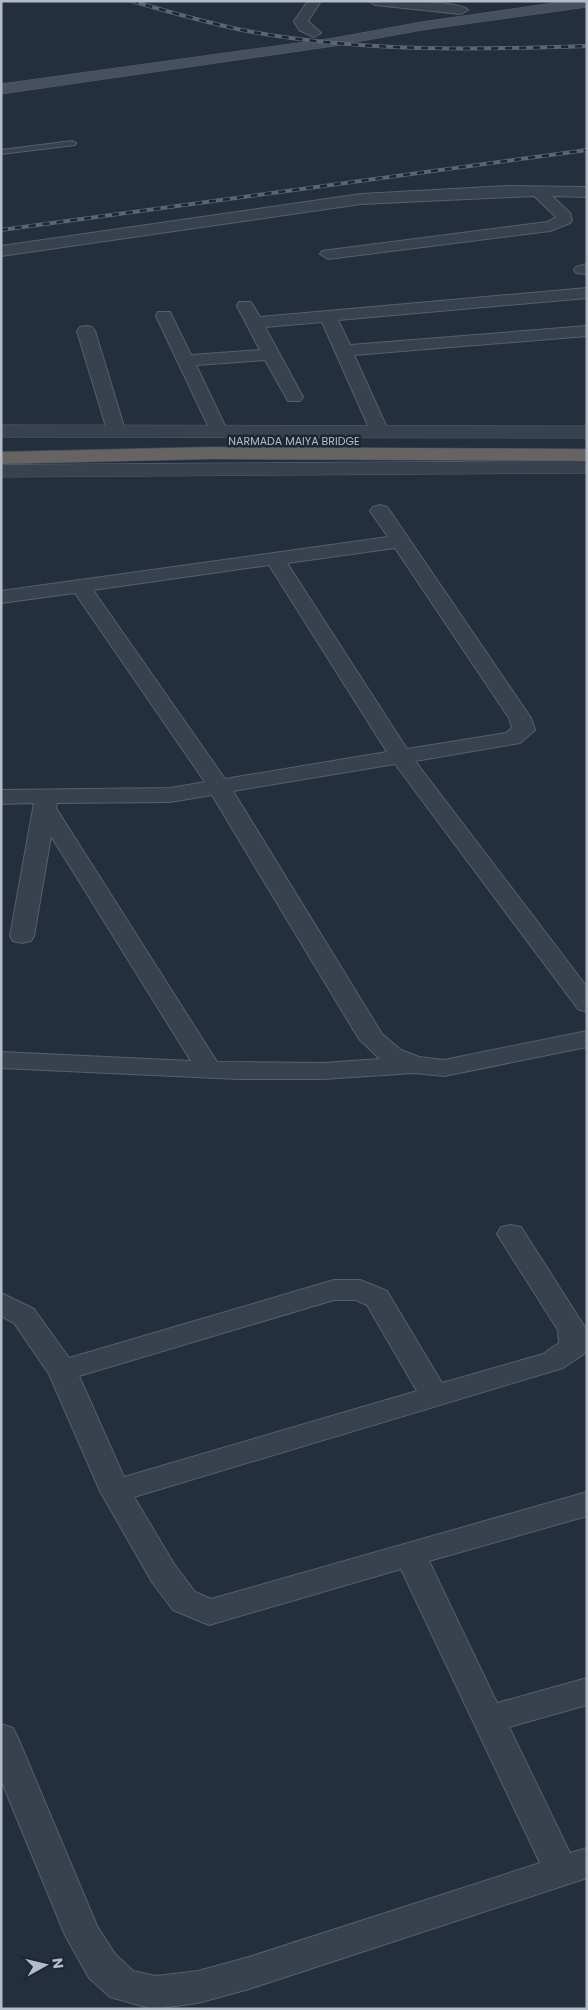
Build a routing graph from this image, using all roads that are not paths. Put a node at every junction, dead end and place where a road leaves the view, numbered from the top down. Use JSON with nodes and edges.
{"nodes":[{"id":1,"x":315,"y":1,"type":"edge"},
{"id":2,"x":376,"y":1,"type":"edge"},
{"id":3,"x":587,"y":3,"type":"edge"},
{"id":4,"x":460,"y":11,"type":"edge"},
{"id":5,"x":314,"y":32,"type":"dead end"},
{"id":6,"x":1,"y":89,"type":"edge"},
{"id":7,"x":72,"y":143,"type":"dead end"},
{"id":8,"x":1,"y":152,"type":"edge"},
{"id":9,"x":539,"y":192,"type":"junction"},
{"id":10,"x":587,"y":192,"type":"edge"},
{"id":11,"x":1,"y":251,"type":"edge"},
{"id":12,"x":328,"y":254,"type":"dead end"},
{"id":13,"x":587,"y":293,"type":"edge"},
{"id":14,"x":245,"y":306,"type":"dead end"},
{"id":15,"x":164,"y":316,"type":"dead end"},
{"id":16,"x":328,"y":316,"type":"junction"},
{"id":17,"x":254,"y":323,"type":"junction"},
{"id":18,"x":86,"y":330,"type":"dead end"},
{"id":19,"x":587,"y":331,"type":"edge"},
{"id":20,"x":343,"y":351,"type":"junction"},
{"id":21,"x":271,"y":354,"type":"junction"},
{"id":22,"x":185,"y":361,"type":"junction"},
{"id":23,"x":294,"y":397,"type":"dead end"},
{"id":24,"x":116,"y":430,"type":"junction"},
{"id":25,"x":218,"y":430,"type":"junction"},
{"id":26,"x":379,"y":430,"type":"junction"},
{"id":27,"x":1,"y":431,"type":"edge"},
{"id":28,"x":587,"y":432,"type":"edge"},
{"id":29,"x":587,"y":444,"type":"edge"},
{"id":30,"x":1,"y":445,"type":"edge"},
{"id":31,"x":587,"y":455,"type":"edge"},
{"id":32,"x":1,"y":458,"type":"edge"},
{"id":33,"x":587,"y":467,"type":"edge"},
{"id":34,"x":1,"y":471,"type":"edge"},
{"id":35,"x":380,"y":511,"type":"dead end"},
{"id":36,"x":400,"y":541,"type":"junction"},
{"id":37,"x":275,"y":559,"type":"junction"},
{"id":38,"x":80,"y":586,"type":"junction"},
{"id":39,"x":1,"y":596,"type":"edge"},
{"id":40,"x":401,"y":756,"type":"junction"},
{"id":41,"x":219,"y":788,"type":"junction"},
{"id":42,"x":1,"y":797,"type":"edge"},
{"id":43,"x":46,"y":802,"type":"junction"},
{"id":44,"x":22,"y":936,"type":"dead end"},
{"id":45,"x":587,"y":1004,"type":"edge"},
{"id":46,"x":587,"y":1038,"type":"edge"},
{"id":47,"x":1,"y":1060,"type":"edge"},
{"id":48,"x":415,"y":1065,"type":"junction"},
{"id":49,"x":209,"y":1069,"type":"junction"},
{"id":50,"x":511,"y":1234,"type":"dead end"},
{"id":51,"x":1,"y":1303,"type":"edge"},
{"id":52,"x":62,"y":1371,"type":"junction"},
{"id":53,"x":435,"y":1396,"type":"junction"},
{"id":54,"x":115,"y":1491,"type":"junction"},
{"id":55,"x":587,"y":1504,"type":"edge"},
{"id":56,"x":410,"y":1555,"type":"junction"},
{"id":57,"x":587,"y":1691,"type":"edge"},
{"id":58,"x":488,"y":1719,"type":"junction"},
{"id":59,"x":1,"y":1738,"type":"edge"},
{"id":60,"x":574,"y":1867,"type":"edge"}],
"edges":[{"from":1,"to":5,"type":"street"},
{"from":2,"to":4,"type":"street"},
{"from":3,"to":4,"type":"main road"},
{"from":4,"to":6,"type":"main road"},
{"from":7,"to":8,"type":"lane"},
{"from":9,"to":10,"type":"street"},
{"from":9,"to":11,"type":"street"},
{"from":9,"to":12,"type":"street"},
{"from":13,"to":16,"type":"street"},
{"from":14,"to":17,"type":"street"},
{"from":15,"to":22,"type":"street"},
{"from":16,"to":17,"type":"street"},
{"from":16,"to":20,"type":"street"},
{"from":17,"to":21,"type":"street"},
{"from":18,"to":24,"type":"street"},
{"from":19,"to":20,"type":"street"},
{"from":20,"to":26,"type":"street"},
{"from":21,"to":22,"type":"street"},
{"from":21,"to":23,"type":"street"},
{"from":22,"to":25,"type":"street"},
{"from":24,"to":25,"type":"street"},
{"from":24,"to":27,"type":"street"},
{"from":25,"to":26,"type":"street"},
{"from":26,"to":28,"type":"street"},
{"from":29,"to":30,"type":"highway","name":"NARMADA MAIYA BRIDGE"},
{"from":31,"to":32,"type":"highway"},
{"from":33,"to":34,"type":"street"},
{"from":35,"to":36,"type":"street"},
{"from":36,"to":37,"type":"street"},
{"from":36,"to":40,"type":"street"},
{"from":37,"to":38,"type":"street"},
{"from":37,"to":40,"type":"street"},
{"from":38,"to":39,"type":"street"},
{"from":38,"to":41,"type":"street"},
{"from":40,"to":41,"type":"street"},
{"from":40,"to":45,"type":"street"},
{"from":41,"to":43,"type":"street"},
{"from":41,"to":48,"type":"street"},
{"from":42,"to":43,"type":"street"},
{"from":43,"to":44,"type":"street"},
{"from":43,"to":49,"type":"street"},
{"from":46,"to":48,"type":"street"},
{"from":47,"to":49,"type":"street"},
{"from":48,"to":49,"type":"street"},
{"from":50,"to":53,"type":"street"},
{"from":51,"to":52,"type":"street"},
{"from":52,"to":53,"type":"street"},
{"from":52,"to":54,"type":"street"},
{"from":53,"to":54,"type":"street"},
{"from":54,"to":56,"type":"street"},
{"from":55,"to":56,"type":"street"},
{"from":56,"to":58,"type":"street"},
{"from":57,"to":58,"type":"street"},
{"from":58,"to":60,"type":"street"},
{"from":59,"to":60,"type":"street"}]}
